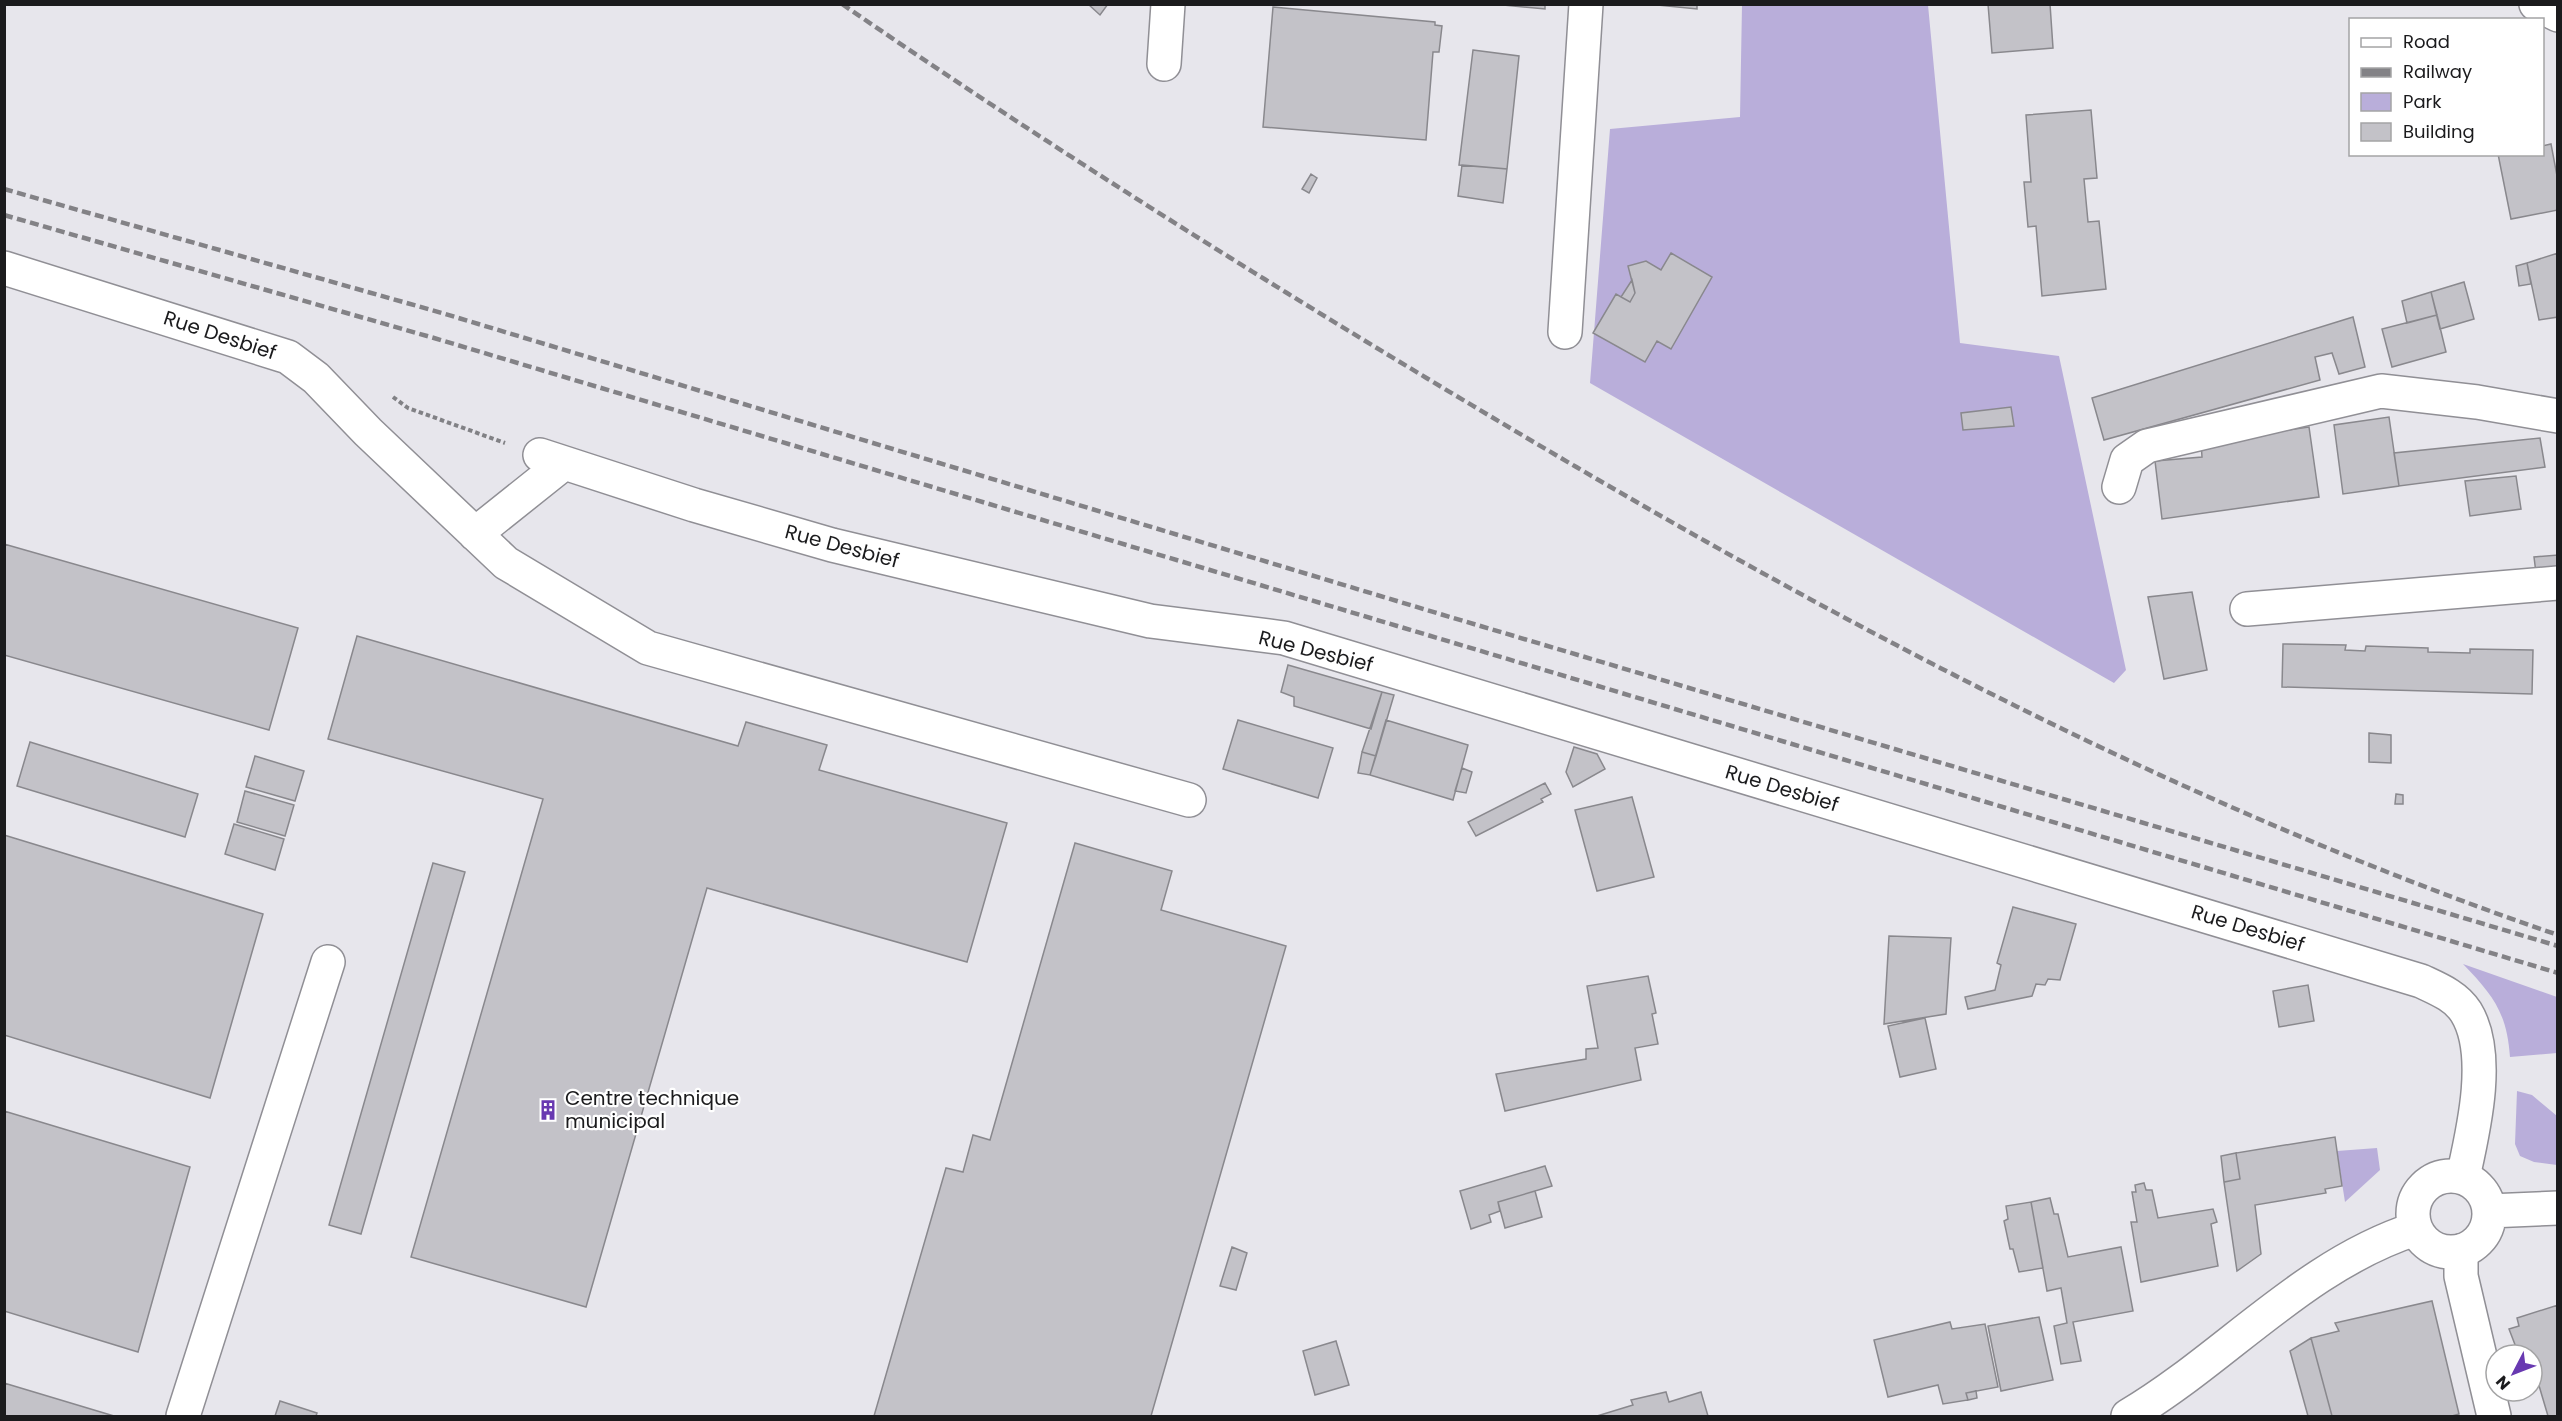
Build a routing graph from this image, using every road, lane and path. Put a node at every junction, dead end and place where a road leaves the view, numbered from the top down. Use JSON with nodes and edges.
{"nodes":[{"id":1,"x":1168,"y":4,"type":"edge"},
{"id":2,"x":1586,"y":4,"type":"edge"},
{"id":3,"x":2536,"y":4,"type":"edge"},
{"id":4,"x":2558,"y":15,"type":"edge"},
{"id":5,"x":1164,"y":64,"type":"dead end"},
{"id":6,"x":4,"y":268,"type":"edge"},
{"id":7,"x":1565,"y":332,"type":"dead end"},
{"id":8,"x":391,"y":395,"type":"dead end"},
{"id":9,"x":2558,"y":416,"type":"edge"},
{"id":10,"x":552,"y":459,"type":"junction"},
{"id":11,"x":2119,"y":487,"type":"dead end"},
{"id":12,"x":475,"y":534,"type":"junction"},
{"id":13,"x":2558,"y":583,"type":"edge"},
{"id":14,"x":2247,"y":609,"type":"dead end"},
{"id":15,"x":1189,"y":800,"type":"dead end"},
{"id":16,"x":328,"y":962,"type":"dead end"},
{"id":17,"x":2463,"y":1177,"type":"junction"},
{"id":18,"x":2558,"y":1208,"type":"edge"},
{"id":19,"x":2489,"y":1211,"type":"junction"},
{"id":20,"x":2415,"y":1229,"type":"junction"},
{"id":21,"x":2461,"y":1251,"type":"junction"},
{"id":22,"x":183,"y":1416,"type":"edge"},
{"id":23,"x":2128,"y":1416,"type":"edge"},
{"id":24,"x":2494,"y":1416,"type":"edge"}],
"edges":[{"from":1,"to":5,"type":"street"},
{"from":2,"to":7,"type":"street"},
{"from":3,"to":4,"type":"street"},
{"from":6,"to":12,"type":"street","name":"Rue Desbief"},
{"from":8,"to":10,"type":"path"},
{"from":9,"to":11,"type":"street"},
{"from":10,"to":12,"type":"street"},
{"from":10,"to":17,"type":"street","name":"Rue Desbief"},
{"from":12,"to":15,"type":"street","name":"Rue Desbief"},
{"from":13,"to":14,"type":"street"},
{"from":16,"to":22,"type":"street"},
{"from":17,"to":19,"type":"street"},
{"from":17,"to":20,"type":"street"},
{"from":18,"to":19,"type":"street"},
{"from":19,"to":21,"type":"street"},
{"from":20,"to":21,"type":"street"},
{"from":20,"to":23,"type":"street"},
{"from":21,"to":24,"type":"street"}]}
